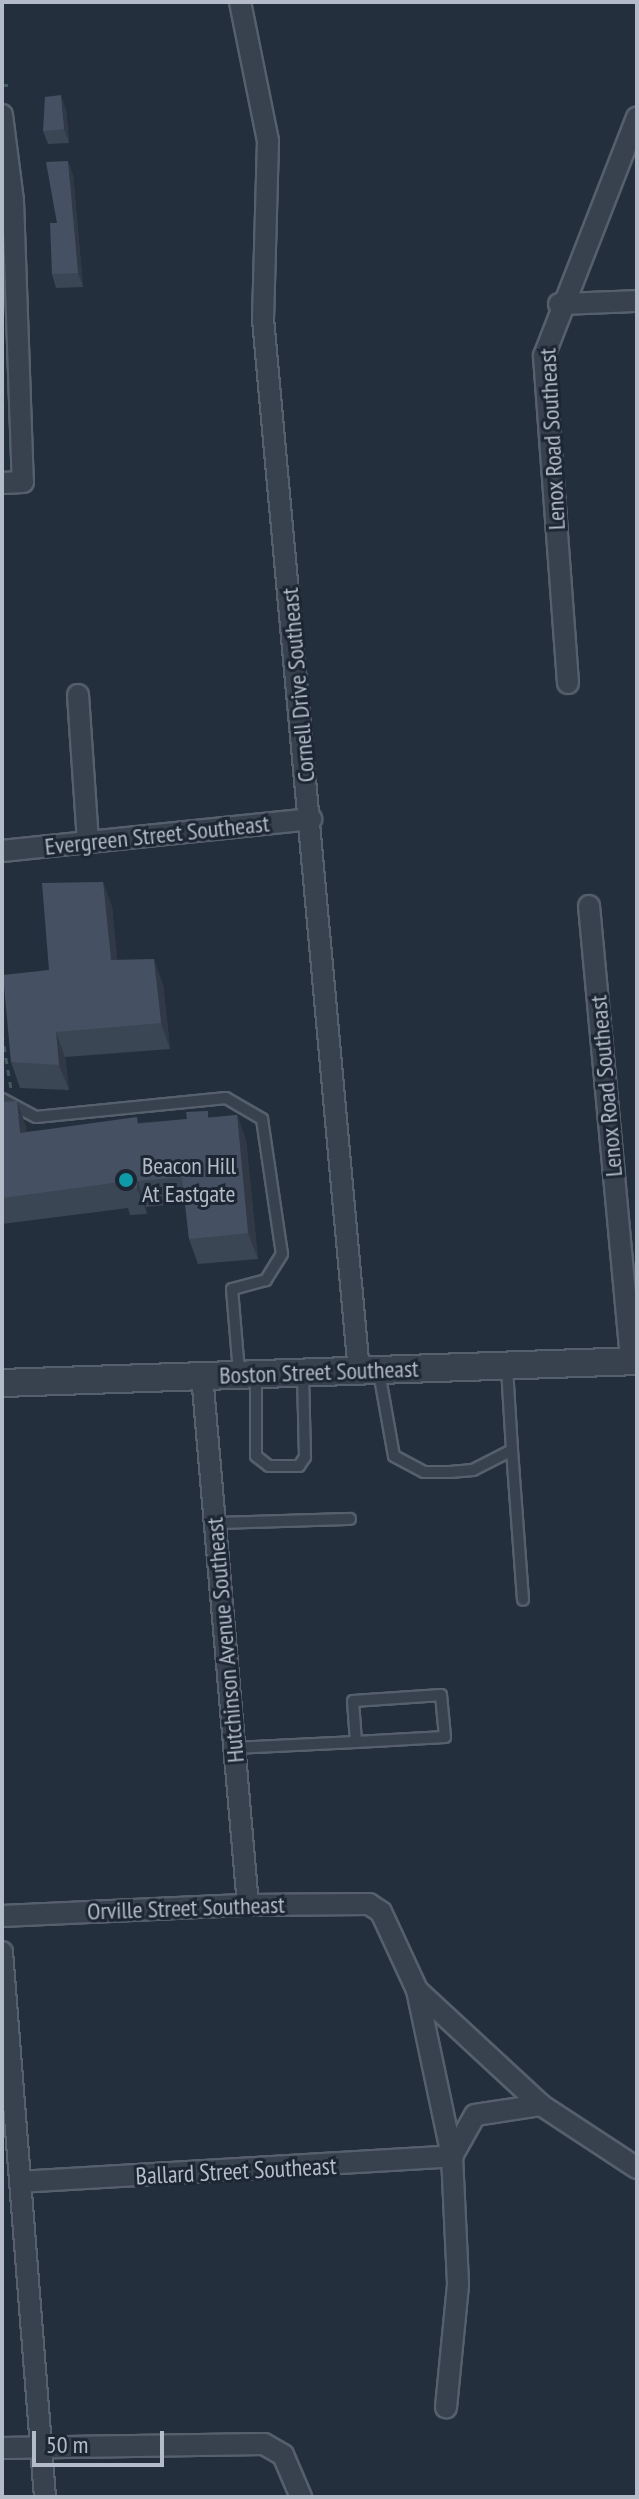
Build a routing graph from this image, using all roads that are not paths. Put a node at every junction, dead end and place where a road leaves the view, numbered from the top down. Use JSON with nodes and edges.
{"nodes":[{"id":1,"x":240,"y":2,"type":"edge"},
{"id":2,"x":2,"y":115,"type":"edge"},
{"id":3,"x":637,"y":118,"type":"edge"},
{"id":4,"x":8,"y":229,"type":"edge"},
{"id":5,"x":637,"y":301,"type":"edge"},
{"id":6,"x":559,"y":304,"type":"junction"},
{"id":7,"x":2,"y":483,"type":"edge"},
{"id":8,"x":568,"y":683,"type":"dead end"},
{"id":9,"x":78,"y":695,"type":"dead end"},
{"id":10,"x":311,"y":819,"type":"junction"},
{"id":11,"x":88,"y":841,"type":"junction"},
{"id":12,"x":2,"y":851,"type":"edge"},
{"id":13,"x":589,"y":906,"type":"dead end"},
{"id":14,"x":2,"y":1099,"type":"edge"},
{"id":15,"x":634,"y":1361,"type":"edge"},
{"id":16,"x":507,"y":1365,"type":"junction"},
{"id":17,"x":369,"y":1370,"type":"junction"},
{"id":18,"x":303,"y":1373,"type":"junction"},
{"id":19,"x":247,"y":1374,"type":"junction"},
{"id":20,"x":202,"y":1375,"type":"junction"},
{"id":21,"x":2,"y":1383,"type":"edge"},
{"id":22,"x":512,"y":1450,"type":"junction"},
{"id":23,"x":350,"y":1519,"type":"dead end"},
{"id":24,"x":215,"y":1523,"type":"junction"},
{"id":25,"x":523,"y":1600,"type":"dead end"},
{"id":26,"x":356,"y":1742,"type":"junction"},
{"id":27,"x":234,"y":1748,"type":"junction"},
{"id":28,"x":248,"y":1905,"type":"junction"},
{"id":29,"x":2,"y":1916,"type":"edge"},
{"id":30,"x":2,"y":1952,"type":"edge"},
{"id":31,"x":417,"y":1990,"type":"junction"},
{"id":32,"x":4,"y":1994,"type":"edge"},
{"id":33,"x":8,"y":2096,"type":"edge"},
{"id":34,"x":541,"y":2105,"type":"junction"},
{"id":35,"x":452,"y":2156,"type":"junction"},
{"id":36,"x":637,"y":2168,"type":"edge"},
{"id":37,"x":20,"y":2182,"type":"junction"},
{"id":38,"x":446,"y":2407,"type":"dead end"},
{"id":39,"x":39,"y":2446,"type":"junction"},
{"id":40,"x":2,"y":2448,"type":"edge"},
{"id":41,"x":45,"y":2497,"type":"edge"},
{"id":42,"x":301,"y":2497,"type":"edge"}],
"edges":[{"from":1,"to":10,"type":"street","name":"Cornell Drive Southeast"},
{"from":2,"to":4,"type":"street"},
{"from":3,"to":6,"type":"street","name":"Lenox Road Southeast"},
{"from":4,"to":7,"type":"street"},
{"from":5,"to":6,"type":"street"},
{"from":6,"to":8,"type":"street","name":"Lenox Road Southeast"},
{"from":9,"to":11,"type":"street"},
{"from":10,"to":11,"type":"street","name":"Evergreen Street Southeast"},
{"from":10,"to":17,"type":"street","name":"Cornell Drive Southeast"},
{"from":11,"to":12,"type":"street","name":"Evergreen Street Southeast"},
{"from":13,"to":15,"type":"street","name":"Lenox Road Southeast"},
{"from":14,"to":19,"type":"lane"},
{"from":15,"to":16,"type":"street","name":"Boston Street Southeast"},
{"from":16,"to":17,"type":"street","name":"Boston Street Southeast"},
{"from":16,"to":22,"type":"lane"},
{"from":17,"to":18,"type":"street","name":"Boston Street Southeast"},
{"from":17,"to":22,"type":"lane"},
{"from":18,"to":19,"type":"street","name":"Boston Street Southeast"},
{"from":18,"to":19,"type":"lane"},
{"from":19,"to":20,"type":"street","name":"Boston Street Southeast"},
{"from":20,"to":21,"type":"street","name":"Boston Street Southeast"},
{"from":20,"to":24,"type":"street","name":"Hutchinson Avenue Southeast"},
{"from":22,"to":25,"type":"lane"},
{"from":23,"to":24,"type":"lane"},
{"from":24,"to":27,"type":"street","name":"Hutchinson Avenue Southeast"},
{"from":26,"to":26,"type":"lane"},
{"from":26,"to":27,"type":"lane"},
{"from":27,"to":28,"type":"street","name":"Hutchinson Avenue Southeast"},
{"from":28,"to":29,"type":"street","name":"Orville Street Southeast"},
{"from":28,"to":31,"type":"street","name":"Orville Street Southeast"},
{"from":30,"to":32,"type":"street"},
{"from":31,"to":34,"type":"street"},
{"from":31,"to":35,"type":"street"},
{"from":32,"to":33,"type":"street"},
{"from":33,"to":37,"type":"street"},
{"from":34,"to":35,"type":"street"},
{"from":34,"to":36,"type":"street"},
{"from":35,"to":37,"type":"street","name":"Ballard Street Southeast"},
{"from":35,"to":38,"type":"street"},
{"from":37,"to":39,"type":"street"},
{"from":39,"to":40,"type":"street"},
{"from":39,"to":41,"type":"street"},
{"from":39,"to":42,"type":"street"}]}
